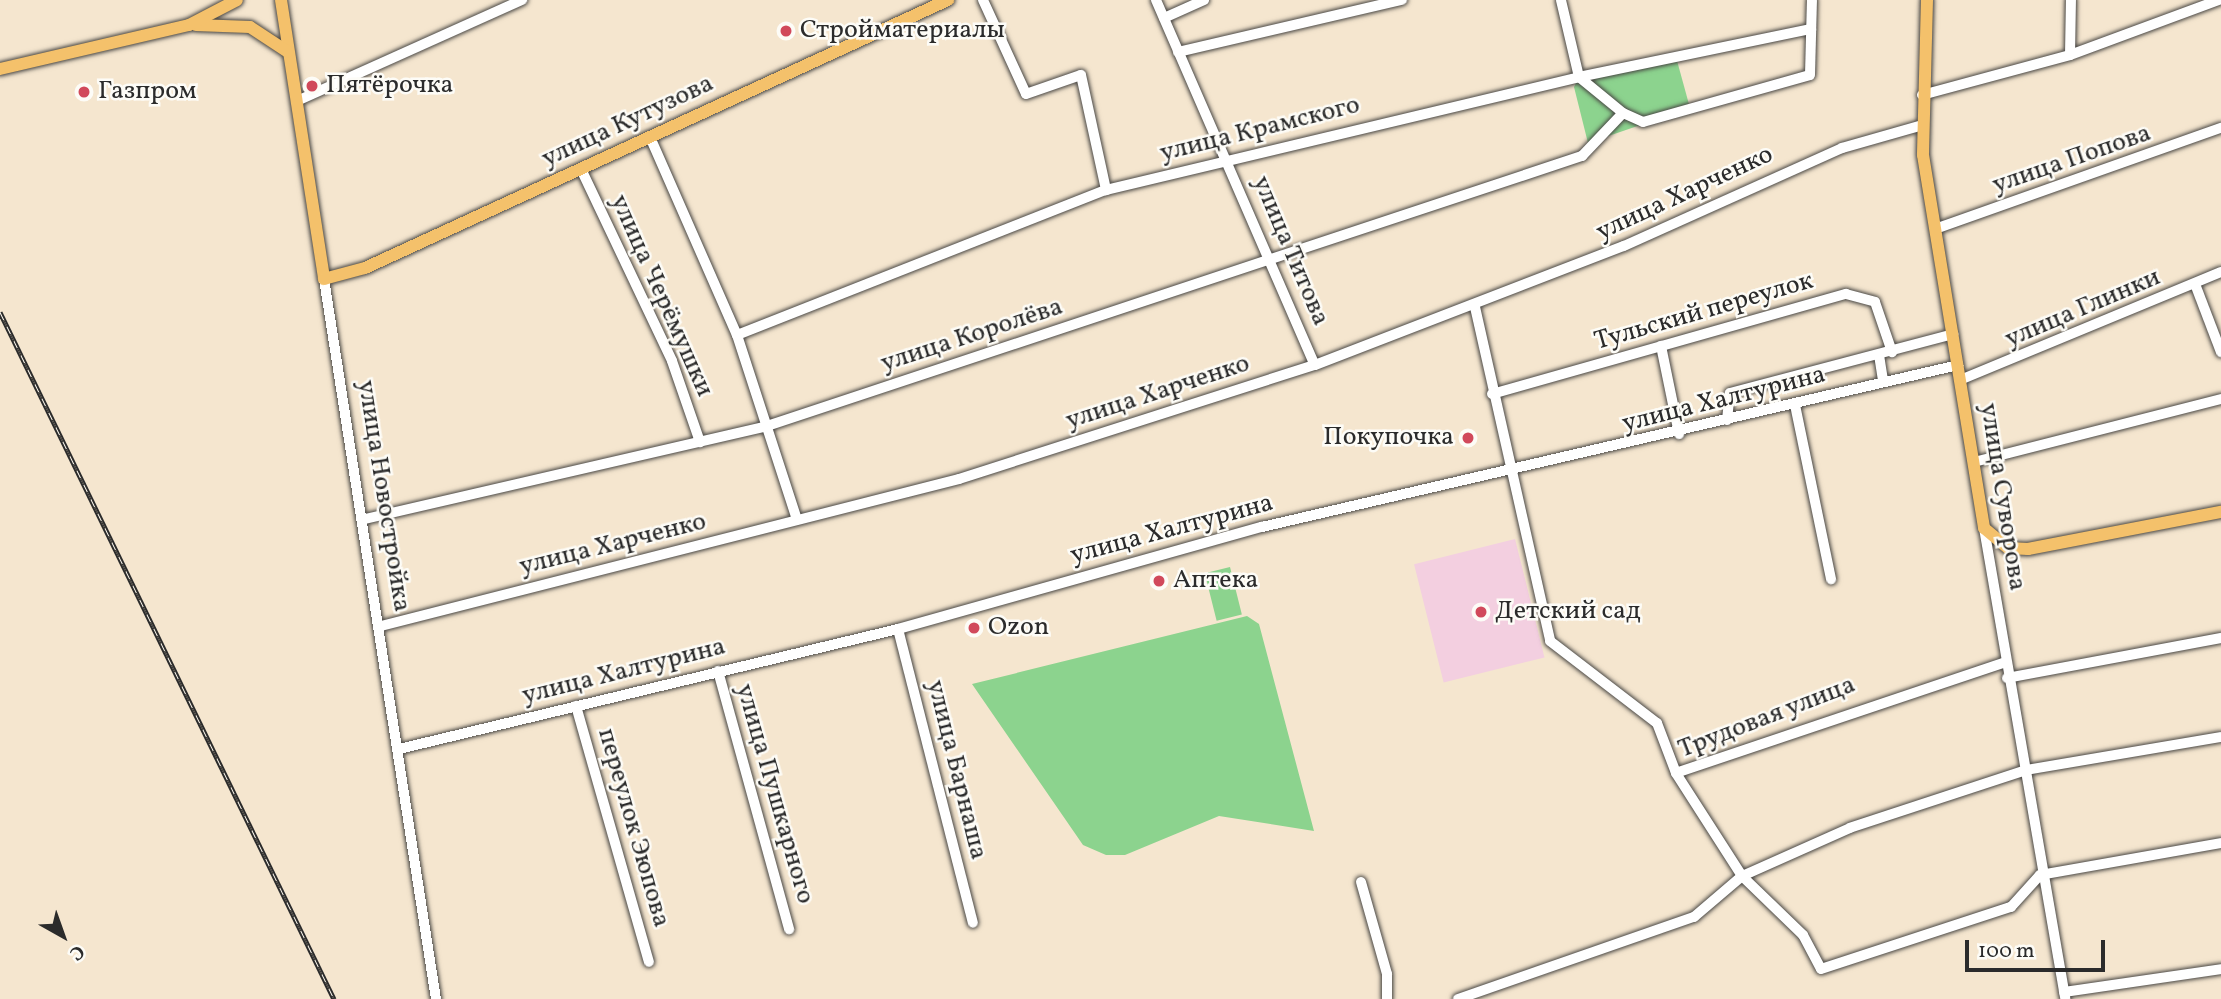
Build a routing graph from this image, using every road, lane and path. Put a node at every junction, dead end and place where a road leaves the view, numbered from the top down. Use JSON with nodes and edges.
{"nodes":[{"id":1,"x":237,"y":0,"type":"edge"},
{"id":2,"x":281,"y":0,"type":"edge"},
{"id":3,"x":522,"y":0,"type":"edge"},
{"id":4,"x":948,"y":0,"type":"edge"},
{"id":5,"x":983,"y":0,"type":"edge"},
{"id":6,"x":1156,"y":0,"type":"edge"},
{"id":7,"x":1204,"y":0,"type":"edge"},
{"id":8,"x":1402,"y":0,"type":"edge"},
{"id":9,"x":1561,"y":0,"type":"edge"},
{"id":10,"x":1812,"y":0,"type":"edge"},
{"id":11,"x":1927,"y":0,"type":"edge"},
{"id":12,"x":2071,"y":0,"type":"edge"},
{"id":13,"x":2219,"y":0,"type":"edge"},
{"id":14,"x":1164,"y":18,"type":"junction"},
{"id":15,"x":189,"y":25,"type":"junction"},
{"id":16,"x":1811,"y":29,"type":"junction"},
{"id":17,"x":288,"y":52,"type":"junction"},
{"id":18,"x":1178,"y":52,"type":"junction"},
{"id":19,"x":2070,"y":55,"type":"junction"},
{"id":20,"x":0,"y":69,"type":"edge"},
{"id":21,"x":1579,"y":77,"type":"junction"},
{"id":22,"x":1922,"y":95,"type":"junction"},
{"id":23,"x":297,"y":101,"type":"junction"},
{"id":24,"x":1623,"y":113,"type":"junction"},
{"id":25,"x":1923,"y":125,"type":"junction"},
{"id":26,"x":2221,"y":128,"type":"edge"},
{"id":27,"x":650,"y":137,"type":"junction"},
{"id":28,"x":1229,"y":158,"type":"junction"},
{"id":29,"x":580,"y":169,"type":"junction"},
{"id":30,"x":1106,"y":190,"type":"junction"},
{"id":31,"x":1935,"y":229,"type":"junction"},
{"id":32,"x":1270,"y":259,"type":"junction"},
{"id":33,"x":2221,"y":272,"type":"edge"},
{"id":34,"x":324,"y":279,"type":"junction"},
{"id":35,"x":2194,"y":284,"type":"junction"},
{"id":36,"x":1475,"y":307,"type":"junction"},
{"id":37,"x":1953,"y":334,"type":"junction"},
{"id":38,"x":737,"y":335,"type":"junction"},
{"id":39,"x":1661,"y":346,"type":"junction"},
{"id":40,"x":1892,"y":352,"type":"junction"},
{"id":41,"x":2221,"y":352,"type":"edge"},
{"id":42,"x":1879,"y":355,"type":"junction"},
{"id":43,"x":1315,"y":365,"type":"junction"},
{"id":44,"x":1958,"y":365,"type":"junction"},
{"id":45,"x":1960,"y":380,"type":"junction"},
{"id":46,"x":1884,"y":381,"type":"junction"},
{"id":47,"x":1492,"y":394,"type":"junction"},
{"id":48,"x":2221,"y":398,"type":"edge"},
{"id":49,"x":1795,"y":405,"type":"junction"},
{"id":50,"x":1727,"y":420,"type":"junction"},
{"id":51,"x":767,"y":426,"type":"junction"},
{"id":52,"x":1679,"y":434,"type":"junction"},
{"id":53,"x":700,"y":442,"type":"junction"},
{"id":54,"x":1974,"y":462,"type":"junction"},
{"id":55,"x":1509,"y":473,"type":"junction"},
{"id":56,"x":2221,"y":512,"type":"edge"},
{"id":57,"x":365,"y":519,"type":"junction"},
{"id":58,"x":797,"y":520,"type":"junction"},
{"id":59,"x":1984,"y":528,"type":"junction"},
{"id":60,"x":1831,"y":579,"type":"dead end"},
{"id":61,"x":381,"y":626,"type":"junction"},
{"id":62,"x":898,"y":629,"type":"junction"},
{"id":63,"x":2221,"y":638,"type":"edge"},
{"id":64,"x":2005,"y":662,"type":"junction"},
{"id":65,"x":718,"y":671,"type":"junction"},
{"id":66,"x":2007,"y":678,"type":"junction"},
{"id":67,"x":576,"y":706,"type":"junction"},
{"id":68,"x":2221,"y":737,"type":"edge"},
{"id":69,"x":399,"y":749,"type":"junction"},
{"id":70,"x":2026,"y":770,"type":"junction"},
{"id":71,"x":1676,"y":773,"type":"junction"},
{"id":72,"x":2221,"y":843,"type":"edge"},
{"id":73,"x":2040,"y":875,"type":"junction"},
{"id":74,"x":1742,"y":876,"type":"junction"},
{"id":75,"x":1361,"y":882,"type":"dead end"},
{"id":76,"x":973,"y":923,"type":"dead end"},
{"id":77,"x":789,"y":929,"type":"dead end"},
{"id":78,"x":649,"y":962,"type":"dead end"},
{"id":79,"x":2221,"y":969,"type":"edge"},
{"id":80,"x":2064,"y":996,"type":"edge"},
{"id":81,"x":436,"y":999,"type":"edge"},
{"id":82,"x":1387,"y":999,"type":"edge"},
{"id":83,"x":1458,"y":999,"type":"edge"}],
"edges":[{"from":1,"to":15,"type":"main road"},
{"from":2,"to":17,"type":"main road","name":"улица Новостройка"},
{"from":3,"to":23,"type":"street"},
{"from":4,"to":27,"type":"main road","name":"улица Кутузова"},
{"from":5,"to":30,"type":"street"},
{"from":6,"to":14,"type":"street","name":"улица Титова"},
{"from":7,"to":14,"type":"street"},
{"from":8,"to":18,"type":"street"},
{"from":9,"to":21,"type":"street"},
{"from":10,"to":16,"type":"street"},
{"from":11,"to":22,"type":"main road","name":"улица Суворова"},
{"from":12,"to":19,"type":"street"},
{"from":13,"to":19,"type":"street"},
{"from":14,"to":18,"type":"street","name":"улица Титова"},
{"from":15,"to":17,"type":"main road"},
{"from":15,"to":20,"type":"main road"},
{"from":16,"to":21,"type":"street","name":"улица Крамского"},
{"from":16,"to":24,"type":"street"},
{"from":17,"to":23,"type":"main road","name":"улица Новостройка"},
{"from":18,"to":28,"type":"street","name":"улица Титова"},
{"from":19,"to":22,"type":"street"},
{"from":21,"to":24,"type":"street"},
{"from":21,"to":28,"type":"street","name":"улица Крамского"},
{"from":22,"to":25,"type":"main road","name":"улица Суворова"},
{"from":23,"to":34,"type":"main road","name":"улица Новостройка"},
{"from":24,"to":32,"type":"street","name":"улица Королёва"},
{"from":25,"to":31,"type":"main road","name":"улица Суворова"},
{"from":25,"to":36,"type":"street","name":"улица Харченко"},
{"from":26,"to":31,"type":"street","name":"улица Попова"},
{"from":27,"to":29,"type":"main road","name":"улица Кутузова"},
{"from":27,"to":38,"type":"street"},
{"from":28,"to":30,"type":"street","name":"улица Крамского"},
{"from":28,"to":32,"type":"street","name":"улица Титова"},
{"from":29,"to":34,"type":"main road","name":"улица Кутузова"},
{"from":29,"to":53,"type":"street","name":"улица Черёмушки"},
{"from":30,"to":38,"type":"street","name":"улица Крамского"},
{"from":31,"to":37,"type":"main road","name":"улица Суворова"},
{"from":32,"to":43,"type":"street","name":"улица Титова"},
{"from":32,"to":51,"type":"street","name":"улица Королёва"},
{"from":33,"to":35,"type":"street","name":"улица Глинки"},
{"from":34,"to":57,"type":"street","name":"улица Новостройка"},
{"from":35,"to":41,"type":"street"},
{"from":35,"to":45,"type":"street","name":"улица Глинки"},
{"from":36,"to":43,"type":"street","name":"улица Харченко"},
{"from":36,"to":47,"type":"street"},
{"from":37,"to":40,"type":"street"},
{"from":37,"to":44,"type":"main road","name":"улица Суворова"},
{"from":38,"to":51,"type":"street"},
{"from":39,"to":40,"type":"street","name":"Тульский переулок"},
{"from":39,"to":47,"type":"street","name":"Тульский переулок"},
{"from":39,"to":52,"type":"street"},
{"from":40,"to":42,"type":"street"},
{"from":42,"to":46,"type":"street"},
{"from":42,"to":50,"type":"street"},
{"from":43,"to":58,"type":"street","name":"улица Харченко"},
{"from":44,"to":45,"type":"main road","name":"улица Суворова"},
{"from":44,"to":46,"type":"street","name":"улица Халтурина"},
{"from":45,"to":54,"type":"main road","name":"улица Суворова"},
{"from":46,"to":49,"type":"street","name":"улица Халтурина"},
{"from":47,"to":55,"type":"street"},
{"from":48,"to":54,"type":"street"},
{"from":49,"to":50,"type":"street","name":"улица Халтурина"},
{"from":49,"to":60,"type":"street"},
{"from":50,"to":52,"type":"street","name":"улица Халтурина"},
{"from":51,"to":53,"type":"street","name":"улица Королёва"},
{"from":51,"to":58,"type":"street"},
{"from":52,"to":55,"type":"street","name":"улица Халтурина"},
{"from":53,"to":57,"type":"street","name":"улица Королёва"},
{"from":54,"to":59,"type":"main road","name":"улица Суворова"},
{"from":55,"to":62,"type":"street","name":"улица Халтурина"},
{"from":55,"to":71,"type":"street"},
{"from":56,"to":59,"type":"main road"},
{"from":57,"to":61,"type":"street","name":"улица Новостройка"},
{"from":58,"to":61,"type":"street","name":"улица Харченко"},
{"from":59,"to":64,"type":"street","name":"улица Суворова"},
{"from":61,"to":69,"type":"street","name":"улица Новостройка"},
{"from":62,"to":65,"type":"street","name":"улица Халтурина"},
{"from":62,"to":76,"type":"street","name":"улица Барнаша"},
{"from":63,"to":66,"type":"street"},
{"from":64,"to":66,"type":"street","name":"улица Суворова"},
{"from":64,"to":71,"type":"street","name":"Трудовая улица"},
{"from":65,"to":67,"type":"street","name":"улица Халтурина"},
{"from":65,"to":77,"type":"street","name":"улица Пушкарного"},
{"from":66,"to":70,"type":"street","name":"улица Суворова"},
{"from":67,"to":69,"type":"street","name":"улица Халтурина"},
{"from":67,"to":78,"type":"street","name":"переулок Эюпова"},
{"from":68,"to":70,"type":"street"},
{"from":69,"to":81,"type":"street","name":"улица Новостройка"},
{"from":70,"to":73,"type":"street","name":"улица Суворова"},
{"from":70,"to":74,"type":"street"},
{"from":71,"to":74,"type":"street","name":"Трудовая улица"},
{"from":72,"to":73,"type":"street"},
{"from":73,"to":74,"type":"street","name":"Трудовая улица"},
{"from":73,"to":80,"type":"street","name":"улица Суворова"},
{"from":74,"to":83,"type":"street"},
{"from":75,"to":82,"type":"street"},
{"from":79,"to":80,"type":"street"}]}
